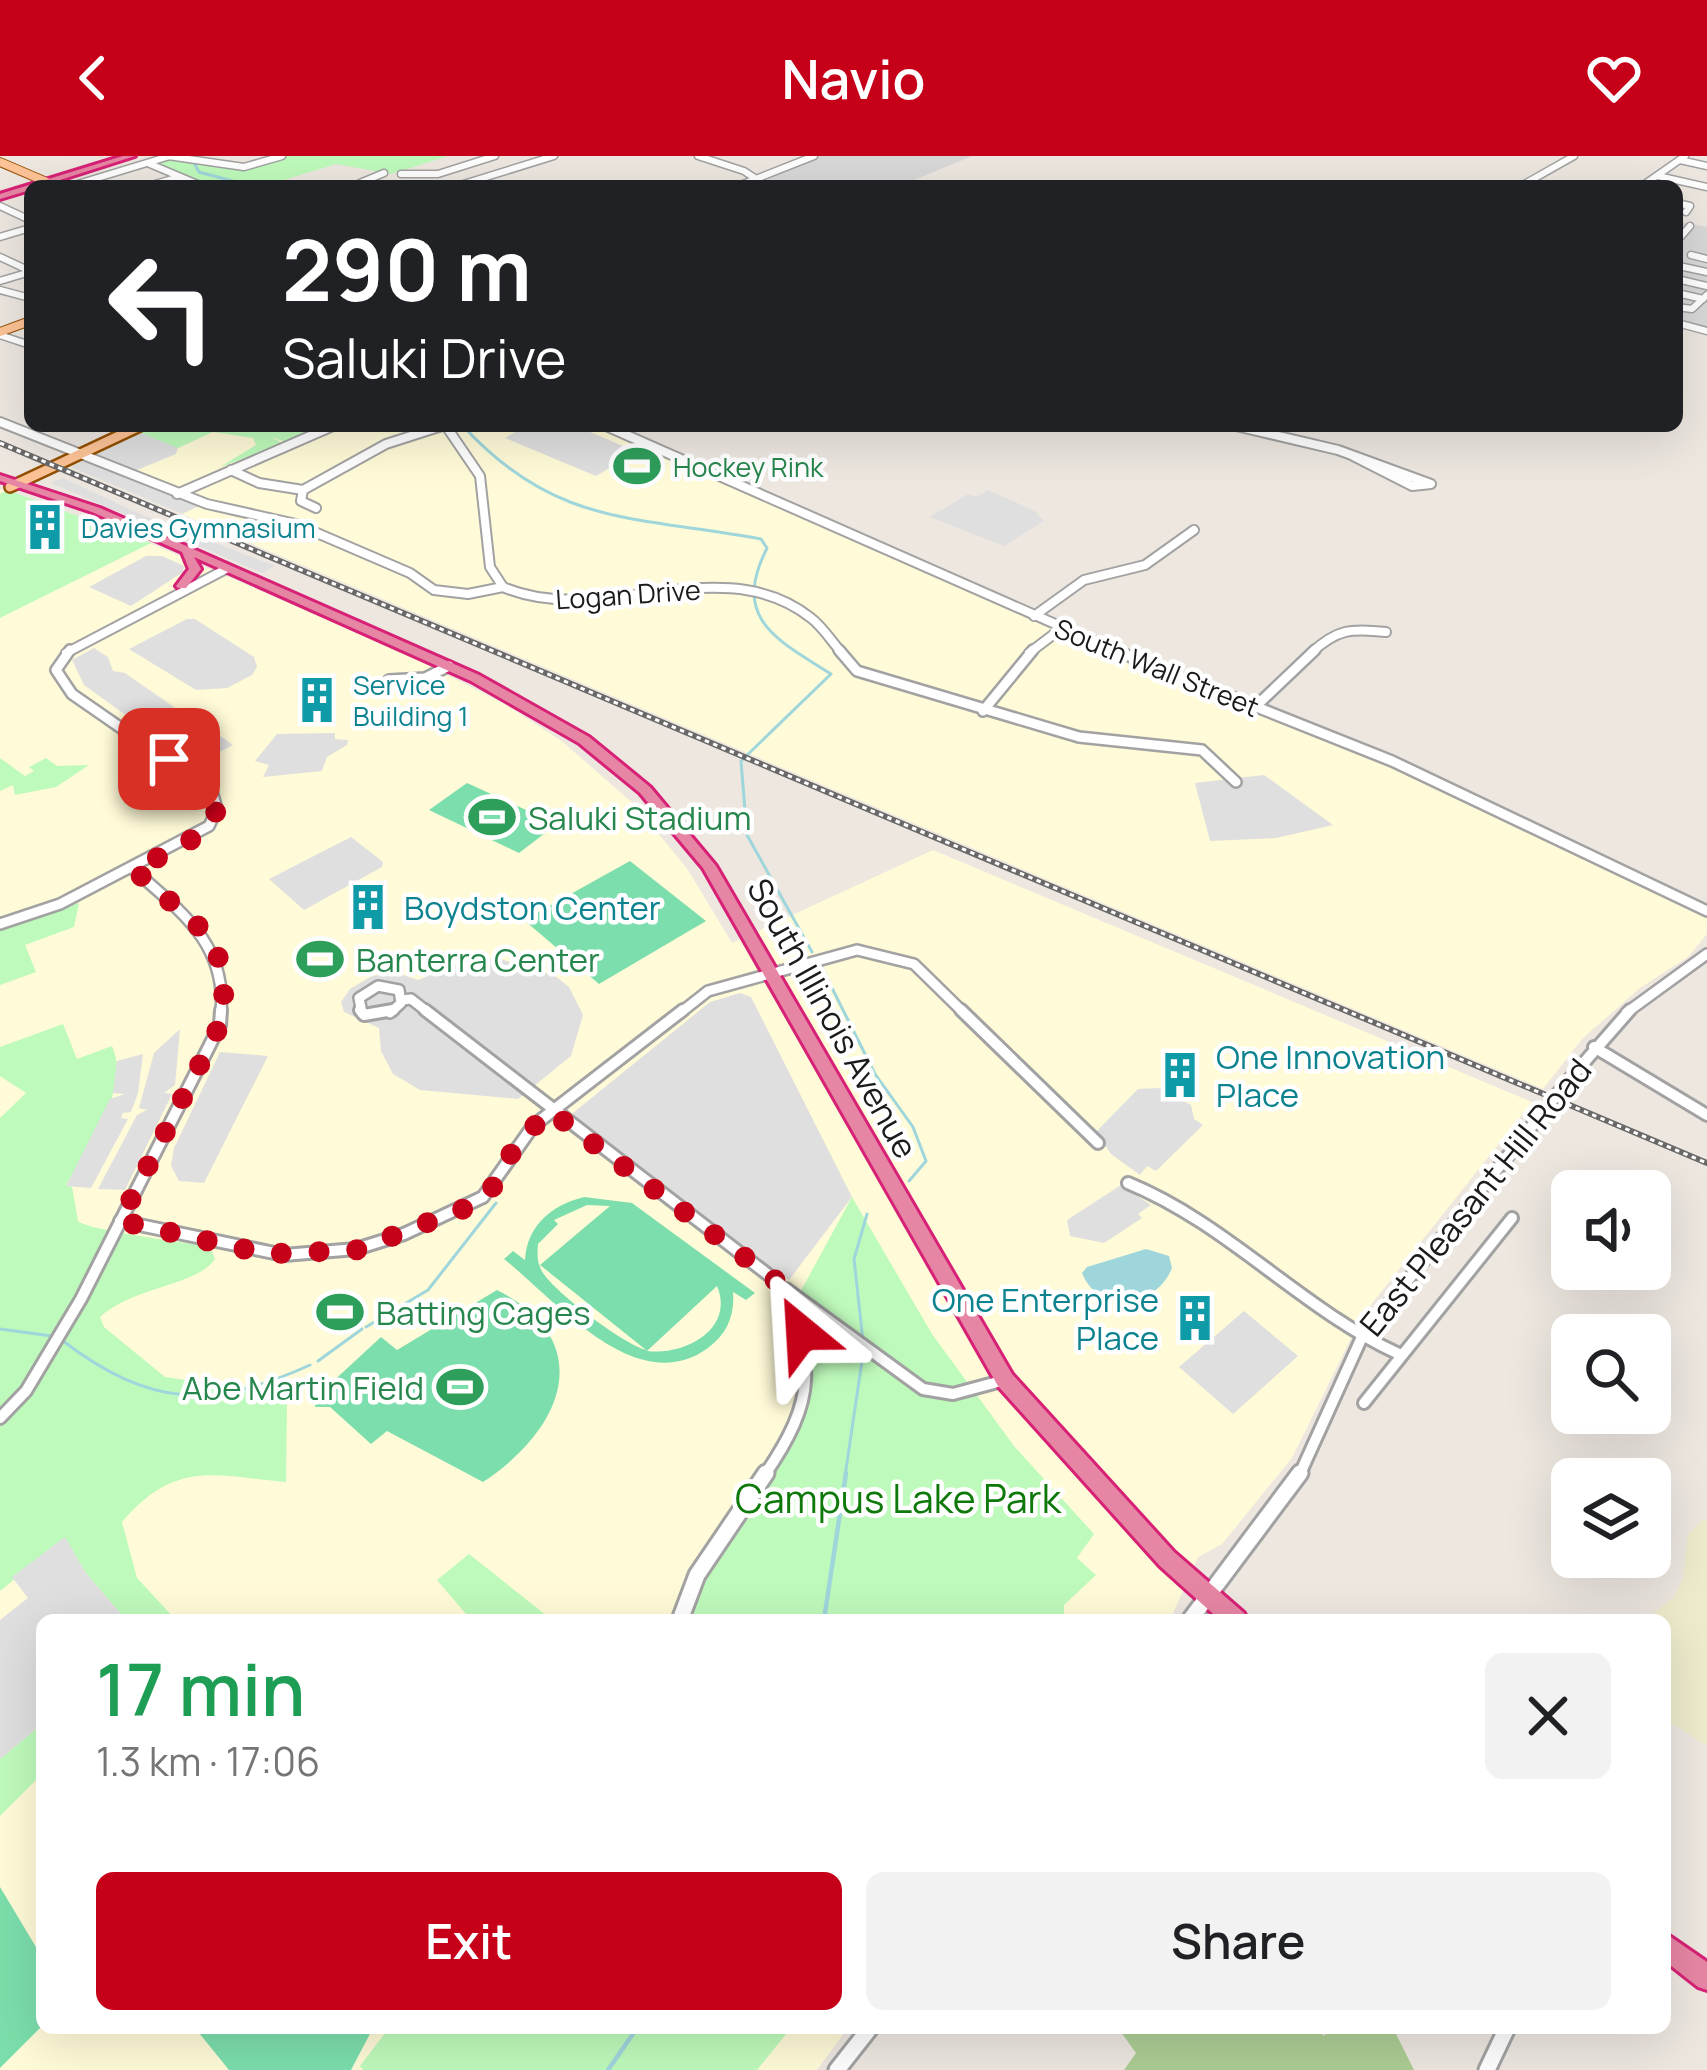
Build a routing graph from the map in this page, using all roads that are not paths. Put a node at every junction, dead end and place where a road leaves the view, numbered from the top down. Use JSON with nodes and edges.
{"nodes":[{"id":1,"x":131,"y":156,"type":"edge"},
{"id":2,"x":169,"y":156,"type":"edge"},
{"id":3,"x":279,"y":156,"type":"edge"},
{"id":4,"x":495,"y":156,"type":"edge"},
{"id":5,"x":554,"y":156,"type":"edge"},
{"id":6,"x":698,"y":156,"type":"edge"},
{"id":7,"x":814,"y":156,"type":"edge"},
{"id":8,"x":1574,"y":156,"type":"edge"},
{"id":9,"x":1682,"y":158,"type":"edge"},
{"id":10,"x":0,"y":162,"type":"edge"},
{"id":11,"x":147,"y":164,"type":"junction"},
{"id":12,"x":1707,"y":166,"type":"edge"},
{"id":13,"x":384,"y":173,"type":"dead end"},
{"id":14,"x":401,"y":174,"type":"dead end"},
{"id":15,"x":1657,"y":176,"type":"junction"},
{"id":16,"x":180,"y":177,"type":"junction"},
{"id":17,"x":758,"y":178,"type":"junction"},
{"id":18,"x":43,"y":180,"type":"edge"},
{"id":19,"x":63,"y":180,"type":"edge"},
{"id":20,"x":92,"y":180,"type":"edge"},
{"id":21,"x":169,"y":180,"type":"edge"},
{"id":22,"x":187,"y":180,"type":"edge"},
{"id":23,"x":371,"y":180,"type":"edge"},
{"id":24,"x":476,"y":180,"type":"edge"},
{"id":25,"x":753,"y":180,"type":"edge"},
{"id":26,"x":760,"y":180,"type":"edge"},
{"id":27,"x":1532,"y":180,"type":"edge"},
{"id":28,"x":1651,"y":180,"type":"edge"},
{"id":29,"x":1675,"y":180,"type":"edge"},
{"id":30,"x":1690,"y":226,"type":"dead end"},
{"id":31,"x":1683,"y":236,"type":"edge"},
{"id":32,"x":1691,"y":255,"type":"dead end"},
{"id":33,"x":1707,"y":259,"type":"edge"},
{"id":34,"x":25,"y":432,"type":"edge"},
{"id":35,"x":127,"y":432,"type":"edge"},
{"id":36,"x":319,"y":432,"type":"edge"},
{"id":37,"x":425,"y":432,"type":"edge"},
{"id":38,"x":448,"y":432,"type":"edge"},
{"id":39,"x":620,"y":432,"type":"edge"},
{"id":40,"x":1259,"y":432,"type":"edge"},
{"id":41,"x":79,"y":454,"type":"junction"},
{"id":42,"x":1353,"y":456,"type":"junction"},
{"id":43,"x":231,"y":470,"type":"junction"},
{"id":44,"x":7,"y":483,"type":"edge"},
{"id":45,"x":303,"y":490,"type":"junction"},
{"id":46,"x":177,"y":494,"type":"junction"},
{"id":47,"x":322,"y":507,"type":"dead end"},
{"id":48,"x":1194,"y":530,"type":"dead end"},
{"id":49,"x":181,"y":549,"type":"junction"},
{"id":50,"x":223,"y":568,"type":"junction"},
{"id":51,"x":182,"y":586,"type":"junction"},
{"id":52,"x":503,"y":586,"type":"junction"},
{"id":53,"x":468,"y":594,"type":"junction"},
{"id":54,"x":476,"y":603,"type":"dead end"},
{"id":55,"x":1034,"y":616,"type":"junction"},
{"id":56,"x":116,"y":624,"type":"junction"},
{"id":57,"x":1062,"y":628,"type":"junction"},
{"id":58,"x":1386,"y":632,"type":"dead end"},
{"id":59,"x":449,"y":666,"type":"junction"},
{"id":60,"x":389,"y":680,"type":"dead end"},
{"id":61,"x":1254,"y":708,"type":"junction"},
{"id":62,"x":983,"y":711,"type":"junction"},
{"id":63,"x":1236,"y":782,"type":"dead end"},
{"id":64,"x":133,"y":869,"type":"junction"},
{"id":65,"x":1707,"y":911,"type":"edge"},
{"id":66,"x":0,"y":924,"type":"edge"},
{"id":67,"x":1707,"y":954,"type":"edge"},
{"id":68,"x":766,"y":972,"type":"junction"},
{"id":69,"x":402,"y":1000,"type":"dead end"},
{"id":70,"x":1594,"y":1047,"type":"junction"},
{"id":71,"x":550,"y":1111,"type":"junction"},
{"id":72,"x":1707,"y":1115,"type":"edge"},
{"id":73,"x":1098,"y":1143,"type":"dead end"},
{"id":74,"x":1128,"y":1183,"type":"dead end"},
{"id":75,"x":1512,"y":1218,"type":"dead end"},
{"id":76,"x":120,"y":1221,"type":"junction"},
{"id":77,"x":775,"y":1280,"type":"junction"},
{"id":78,"x":1362,"y":1337,"type":"junction"},
{"id":79,"x":1399,"y":1354,"type":"junction"},
{"id":80,"x":1005,"y":1380,"type":"junction"},
{"id":81,"x":1364,"y":1403,"type":"dead end"},
{"id":82,"x":0,"y":1418,"type":"edge"},
{"id":83,"x":1209,"y":1595,"type":"junction"},
{"id":84,"x":682,"y":1614,"type":"edge"},
{"id":85,"x":1195,"y":1614,"type":"edge"},
{"id":86,"x":1230,"y":1614,"type":"edge"},
{"id":87,"x":1671,"y":1950,"type":"edge"},
{"id":88,"x":1707,"y":1978,"type":"edge"},
{"id":89,"x":864,"y":2034,"type":"edge"},
{"id":90,"x":1505,"y":2034,"type":"edge"},
{"id":91,"x":837,"y":2070,"type":"edge"},
{"id":92,"x":1487,"y":2070,"type":"edge"}],
"edges":[{"from":1,"to":19,"type":"highway"},
{"from":2,"to":3,"type":"street"},
{"from":2,"to":11,"type":"street"},
{"from":4,"to":14,"type":"street"},
{"from":5,"to":24,"type":"street"},
{"from":6,"to":17,"type":"street"},
{"from":7,"to":17,"type":"street"},
{"from":8,"to":27,"type":"street"},
{"from":9,"to":12,"type":"street"},
{"from":9,"to":15,"type":"street"},
{"from":10,"to":18,"type":"main road"},
{"from":11,"to":16,"type":"street"},
{"from":11,"to":20,"type":"street"},
{"from":13,"to":23,"type":"street"},
{"from":15,"to":28,"type":"street"},
{"from":15,"to":29,"type":"street"},
{"from":16,"to":21,"type":"street"},
{"from":16,"to":22,"type":"street"},
{"from":17,"to":25,"type":"street"},
{"from":17,"to":26,"type":"street"},
{"from":30,"to":31,"type":"street"},
{"from":32,"to":33,"type":"street"},
{"from":34,"to":41,"type":"street"},
{"from":35,"to":41,"type":"main road"},
{"from":36,"to":43,"type":"street"},
{"from":37,"to":45,"type":"street"},
{"from":38,"to":52,"type":"street"},
{"from":39,"to":55,"type":"street","name":"South Wall Street"},
{"from":40,"to":42,"type":"street"},
{"from":41,"to":44,"type":"main road"},
{"from":41,"to":46,"type":"street"},
{"from":42,"to":42,"type":"street"},
{"from":43,"to":45,"type":"street"},
{"from":43,"to":46,"type":"street"},
{"from":44,"to":49,"type":"highway","name":"South Illinois Avenue"},
{"from":45,"to":47,"type":"street"},
{"from":46,"to":53,"type":"street"},
{"from":48,"to":55,"type":"street"},
{"from":49,"to":50,"type":"highway","name":"South Illinois Avenue"},
{"from":49,"to":51,"type":"highway"},
{"from":50,"to":51,"type":"street"},
{"from":50,"to":56,"type":"street"},
{"from":50,"to":59,"type":"highway","name":"South Illinois Avenue"},
{"from":51,"to":56,"type":"street"},
{"from":52,"to":53,"type":"street"},
{"from":52,"to":62,"type":"street","name":"Logan Drive"},
{"from":53,"to":54,"type":"street"},
{"from":55,"to":57,"type":"street","name":"South Wall Street"},
{"from":56,"to":64,"type":"street"},
{"from":57,"to":61,"type":"street","name":"South Wall Street"},
{"from":57,"to":62,"type":"street"},
{"from":58,"to":61,"type":"street"},
{"from":59,"to":60,"type":"street"},
{"from":59,"to":68,"type":"highway","name":"South Illinois Avenue"},
{"from":61,"to":65,"type":"street","name":"South Wall Street"},
{"from":62,"to":63,"type":"street","name":"Logan Drive"},
{"from":64,"to":66,"type":"street"},
{"from":64,"to":76,"type":"street"},
{"from":67,"to":70,"type":"street","name":"East Pleasant Hill Road"},
{"from":68,"to":71,"type":"street"},
{"from":68,"to":73,"type":"street"},
{"from":68,"to":80,"type":"highway","name":"South Illinois Avenue"},
{"from":69,"to":71,"type":"street"},
{"from":70,"to":72,"type":"street"},
{"from":70,"to":78,"type":"street","name":"East Pleasant Hill Road","bridge":true},
{"from":71,"to":76,"type":"street"},
{"from":71,"to":77,"type":"street"},
{"from":74,"to":78,"type":"street"},
{"from":75,"to":79,"type":"street"},
{"from":76,"to":82,"type":"street"},
{"from":77,"to":80,"type":"street"},
{"from":77,"to":84,"type":"street"},
{"from":78,"to":79,"type":"street"},
{"from":78,"to":83,"type":"street","name":"East Pleasant Hill Road"},
{"from":79,"to":81,"type":"street"},
{"from":80,"to":83,"type":"highway","name":"South Illinois Avenue"},
{"from":83,"to":85,"type":"street","name":"East Pleasant Hill Road"},
{"from":83,"to":86,"type":"highway","name":"South Illinois Avenue"},
{"from":87,"to":88,"type":"highway"},
{"from":89,"to":91,"type":"street"},
{"from":90,"to":92,"type":"street"}]}
